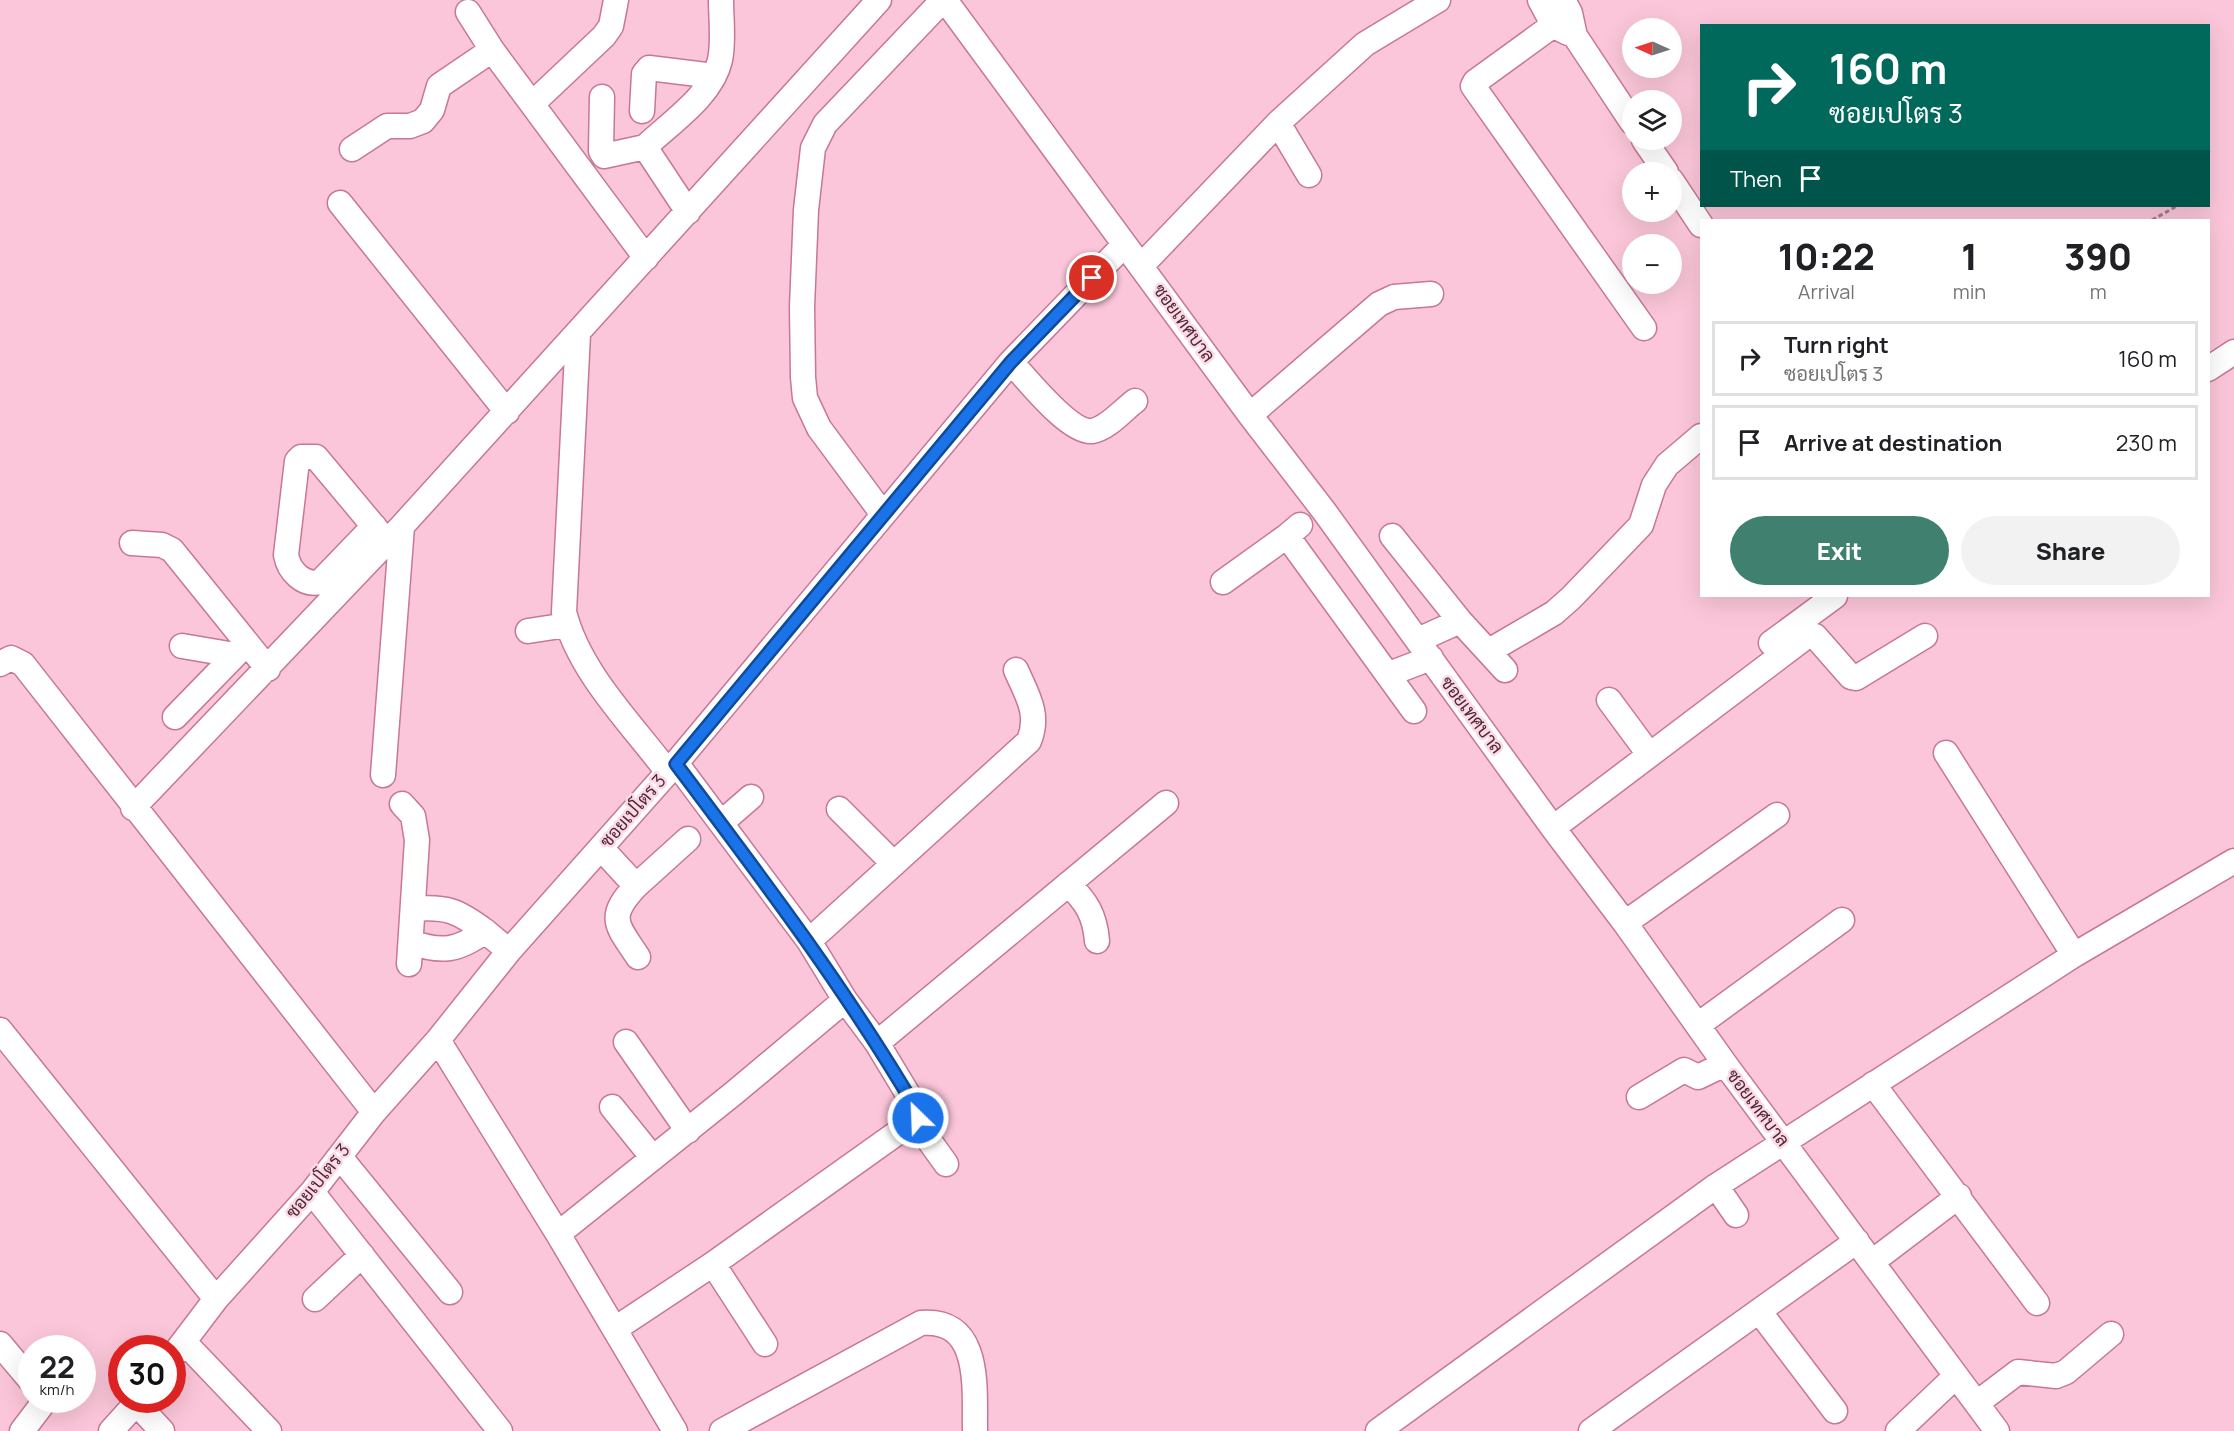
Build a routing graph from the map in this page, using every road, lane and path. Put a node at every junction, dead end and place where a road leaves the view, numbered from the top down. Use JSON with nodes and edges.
{"nodes":[{"id":1,"x":616,"y":0,"type":"edge"},
{"id":2,"x":721,"y":0,"type":"edge"},
{"id":3,"x":879,"y":0,"type":"edge"},
{"id":4,"x":944,"y":0,"type":"edge"},
{"id":5,"x":1540,"y":0,"type":"edge"},
{"id":6,"x":1428,"y":2,"type":"edge"},
{"id":7,"x":468,"y":12,"type":"dead end"},
{"id":8,"x":1562,"y":13,"type":"edge"},
{"id":9,"x":492,"y":50,"type":"junction"},
{"id":10,"x":714,"y":76,"type":"junction"},
{"id":11,"x":602,"y":97,"type":"dead end"},
{"id":12,"x":532,"y":104,"type":"junction"},
{"id":13,"x":1622,"y":107,"type":"edge"},
{"id":14,"x":642,"y":111,"type":"dead end"},
{"id":15,"x":1278,"y":123,"type":"junction"},
{"id":16,"x":645,"y":147,"type":"junction"},
{"id":17,"x":352,"y":149,"type":"dead end"},
{"id":18,"x":1309,"y":175,"type":"dead end"},
{"id":19,"x":1682,"y":196,"type":"edge"},
{"id":20,"x":340,"y":203,"type":"dead end"},
{"id":21,"x":2175,"y":207,"type":"edge"},
{"id":22,"x":688,"y":212,"type":"junction"},
{"id":23,"x":2154,"y":219,"type":"edge"},
{"id":24,"x":1700,"y":224,"type":"edge"},
{"id":25,"x":1124,"y":245,"type":"junction"},
{"id":26,"x":646,"y":258,"type":"junction"},
{"id":27,"x":1142,"y":265,"type":"junction"},
{"id":28,"x":1431,"y":294,"type":"dead end"},
{"id":29,"x":1644,"y":328,"type":"dead end"},
{"id":30,"x":578,"y":334,"type":"junction"},
{"id":31,"x":2234,"y":352,"type":"edge"},
{"id":32,"x":1011,"y":362,"type":"junction"},
{"id":33,"x":2210,"y":368,"type":"edge"},
{"id":34,"x":1135,"y":401,"type":"dead end"},
{"id":35,"x":507,"y":412,"type":"junction"},
{"id":36,"x":1250,"y":415,"type":"junction"},
{"id":37,"x":1700,"y":437,"type":"edge"},
{"id":38,"x":882,"y":513,"type":"junction"},
{"id":39,"x":388,"y":532,"type":"junction"},
{"id":40,"x":1392,"y":536,"type":"dead end"},
{"id":41,"x":132,"y":543,"type":"dead end"},
{"id":42,"x":1223,"y":582,"type":"dead end"},
{"id":43,"x":1833,"y":597,"type":"edge"},
{"id":44,"x":1460,"y":621,"type":"junction"},
{"id":45,"x":567,"y":625,"type":"junction"},
{"id":46,"x":528,"y":631,"type":"dead end"},
{"id":47,"x":1925,"y":636,"type":"dead end"},
{"id":48,"x":182,"y":646,"type":"dead end"},
{"id":49,"x":241,"y":649,"type":"junction"},
{"id":50,"x":1424,"y":649,"type":"junction"},
{"id":51,"x":1489,"y":651,"type":"junction"},
{"id":52,"x":0,"y":664,"type":"edge"},
{"id":53,"x":268,"y":669,"type":"junction"},
{"id":54,"x":1017,"y":670,"type":"dead end"},
{"id":55,"x":1505,"y":670,"type":"dead end"},
{"id":56,"x":1389,"y":674,"type":"junction"},
{"id":57,"x":1609,"y":700,"type":"dead end"},
{"id":58,"x":1414,"y":711,"type":"dead end"},
{"id":59,"x":175,"y":717,"type":"dead end"},
{"id":60,"x":1643,"y":746,"type":"junction"},
{"id":61,"x":1946,"y":753,"type":"dead end"},
{"id":62,"x":672,"y":767,"type":"junction"},
{"id":63,"x":382,"y":775,"type":"dead end"},
{"id":64,"x":751,"y":797,"type":"dead end"},
{"id":65,"x":1166,"y":803,"type":"dead end"},
{"id":66,"x":402,"y":804,"type":"dead end"},
{"id":67,"x":134,"y":808,"type":"junction"},
{"id":68,"x":839,"y":809,"type":"dead end"},
{"id":69,"x":1777,"y":814,"type":"dead end"},
{"id":70,"x":1549,"y":822,"type":"junction"},
{"id":71,"x":720,"y":823,"type":"junction"},
{"id":72,"x":688,"y":839,"type":"dead end"},
{"id":73,"x":601,"y":848,"type":"junction"},
{"id":74,"x":2234,"y":861,"type":"edge"},
{"id":75,"x":894,"y":864,"type":"junction"},
{"id":76,"x":1068,"y":884,"type":"junction"},
{"id":77,"x":636,"y":886,"type":"junction"},
{"id":78,"x":413,"y":909,"type":"junction"},
{"id":79,"x":1842,"y":920,"type":"dead end"},
{"id":80,"x":1625,"y":923,"type":"junction"},
{"id":81,"x":485,"y":931,"type":"junction"},
{"id":82,"x":1097,"y":940,"type":"dead end"},
{"id":83,"x":809,"y":941,"type":"junction"},
{"id":84,"x":509,"y":951,"type":"junction"},
{"id":85,"x":2074,"y":955,"type":"junction"},
{"id":86,"x":638,"y":957,"type":"dead end"},
{"id":87,"x":845,"y":1000,"type":"junction"},
{"id":88,"x":1698,"y":1025,"type":"junction"},
{"id":89,"x":0,"y":1030,"type":"edge"},
{"id":90,"x":438,"y":1040,"type":"junction"},
{"id":91,"x":626,"y":1042,"type":"dead end"},
{"id":92,"x":877,"y":1043,"type":"junction"},
{"id":93,"x":1725,"y":1064,"type":"junction"},
{"id":94,"x":1873,"y":1084,"type":"junction"},
{"id":95,"x":1639,"y":1097,"type":"dead end"},
{"id":96,"x":612,"y":1107,"type":"dead end"},
{"id":97,"x":374,"y":1112,"type":"junction"},
{"id":98,"x":916,"y":1122,"type":"junction"},
{"id":99,"x":688,"y":1131,"type":"junction"},
{"id":100,"x":1784,"y":1143,"type":"junction"},
{"id":101,"x":339,"y":1156,"type":"junction"},
{"id":102,"x":654,"y":1158,"type":"junction"},
{"id":103,"x":946,"y":1164,"type":"dead end"},
{"id":104,"x":1716,"y":1186,"type":"junction"},
{"id":105,"x":312,"y":1192,"type":"junction"},
{"id":106,"x":1959,"y":1196,"type":"junction"},
{"id":107,"x":1736,"y":1215,"type":"dead end"},
{"id":108,"x":558,"y":1234,"type":"junction"},
{"id":109,"x":1857,"y":1241,"type":"junction"},
{"id":110,"x":362,"y":1255,"type":"junction"},
{"id":111,"x":1872,"y":1262,"type":"junction"},
{"id":112,"x":713,"y":1264,"type":"junction"},
{"id":113,"x":450,"y":1292,"type":"dead end"},
{"id":114,"x":216,"y":1299,"type":"junction"},
{"id":115,"x":315,"y":1299,"type":"dead end"},
{"id":116,"x":2037,"y":1303,"type":"dead end"},
{"id":117,"x":1758,"y":1311,"type":"junction"},
{"id":118,"x":615,"y":1329,"type":"junction"},
{"id":119,"x":2111,"y":1334,"type":"dead end"},
{"id":120,"x":186,"y":1338,"type":"edge"},
{"id":121,"x":0,"y":1344,"type":"edge"},
{"id":122,"x":765,"y":1344,"type":"dead end"},
{"id":123,"x":186,"y":1356,"type":"edge"},
{"id":124,"x":18,"y":1365,"type":"edge"},
{"id":125,"x":1956,"y":1376,"type":"junction"},
{"id":126,"x":1977,"y":1403,"type":"junction"},
{"id":127,"x":1835,"y":1411,"type":"dead end"},
{"id":128,"x":36,"y":1413,"type":"edge"},
{"id":129,"x":127,"y":1413,"type":"edge"},
{"id":130,"x":147,"y":1413,"type":"edge"},
{"id":131,"x":22,"y":1431,"type":"edge"},
{"id":132,"x":111,"y":1431,"type":"edge"},
{"id":133,"x":162,"y":1431,"type":"edge"},
{"id":134,"x":269,"y":1431,"type":"edge"},
{"id":135,"x":500,"y":1431,"type":"edge"},
{"id":136,"x":675,"y":1431,"type":"edge"},
{"id":137,"x":722,"y":1431,"type":"edge"},
{"id":138,"x":975,"y":1431,"type":"edge"},
{"id":139,"x":1378,"y":1431,"type":"edge"},
{"id":140,"x":1591,"y":1431,"type":"edge"},
{"id":141,"x":1898,"y":1431,"type":"edge"},
{"id":142,"x":1997,"y":1431,"type":"edge"}],
"edges":[{"from":1,"to":12,"type":"street"},
{"from":2,"to":10,"type":"street"},
{"from":3,"to":22,"type":"street"},
{"from":4,"to":25,"type":"street","name":"ซอยเทศบาล"},
{"from":4,"to":38,"type":"street"},
{"from":5,"to":8,"type":"street"},
{"from":6,"to":15,"type":"street"},
{"from":7,"to":9,"type":"street"},
{"from":8,"to":13,"type":"street"},
{"from":8,"to":29,"type":"street"},
{"from":9,"to":12,"type":"street"},
{"from":9,"to":17,"type":"street"},
{"from":10,"to":14,"type":"street"},
{"from":10,"to":16,"type":"street"},
{"from":11,"to":16,"type":"street"},
{"from":12,"to":26,"type":"street"},
{"from":15,"to":18,"type":"street"},
{"from":15,"to":27,"type":"street"},
{"from":16,"to":22,"type":"street"},
{"from":19,"to":24,"type":"street"},
{"from":20,"to":35,"type":"street"},
{"from":21,"to":23,"type":"path"},
{"from":22,"to":26,"type":"street"},
{"from":25,"to":27,"type":"street","name":"ซอยเทศบาล"},
{"from":25,"to":32,"type":"street","name":"ซอยเปโตร 3"},
{"from":26,"to":30,"type":"street"},
{"from":27,"to":36,"type":"street","name":"ซอยเทศบาล"},
{"from":28,"to":36,"type":"street"},
{"from":30,"to":35,"type":"street"},
{"from":30,"to":45,"type":"street"},
{"from":31,"to":33,"type":"street"},
{"from":32,"to":34,"type":"street"},
{"from":32,"to":38,"type":"street","name":"ซอยเปโตร 3"},
{"from":35,"to":39,"type":"street"},
{"from":36,"to":50,"type":"street","name":"ซอยเทศบาล"},
{"from":37,"to":51,"type":"street"},
{"from":38,"to":62,"type":"street","name":"ซอยเปโตร 3"},
{"from":39,"to":39,"type":"street"},
{"from":39,"to":53,"type":"street"},
{"from":39,"to":63,"type":"street"},
{"from":40,"to":44,"type":"street"},
{"from":41,"to":49,"type":"street"},
{"from":42,"to":56,"type":"street"},
{"from":43,"to":60,"type":"street"},
{"from":44,"to":50,"type":"street"},
{"from":44,"to":51,"type":"street"},
{"from":45,"to":46,"type":"street"},
{"from":45,"to":62,"type":"street"},
{"from":47,"to":70,"type":"street"},
{"from":48,"to":49,"type":"street"},
{"from":49,"to":53,"type":"street"},
{"from":49,"to":59,"type":"street"},
{"from":50,"to":56,"type":"street"},
{"from":50,"to":70,"type":"street","name":"ซอยเทศบาล"},
{"from":51,"to":55,"type":"street"},
{"from":52,"to":67,"type":"street"},
{"from":53,"to":67,"type":"street"},
{"from":54,"to":75,"type":"street"},
{"from":56,"to":58,"type":"street"},
{"from":57,"to":60,"type":"street"},
{"from":60,"to":70,"type":"street"},
{"from":61,"to":85,"type":"street"},
{"from":62,"to":71,"type":"street"},
{"from":62,"to":73,"type":"street","name":"ซอยเปโตร 3"},
{"from":64,"to":71,"type":"street"},
{"from":65,"to":76,"type":"street"},
{"from":66,"to":78,"type":"street"},
{"from":67,"to":97,"type":"street"},
{"from":68,"to":75,"type":"street"},
{"from":69,"to":80,"type":"street"},
{"from":70,"to":80,"type":"street","name":"ซอยเทศบาล"},
{"from":71,"to":83,"type":"street"},
{"from":72,"to":77,"type":"street"},
{"from":73,"to":77,"type":"street"},
{"from":73,"to":84,"type":"street","name":"ซอยเปโตร 3"},
{"from":74,"to":85,"type":"street"},
{"from":75,"to":83,"type":"street"},
{"from":76,"to":82,"type":"street"},
{"from":76,"to":92,"type":"street"},
{"from":77,"to":86,"type":"street"},
{"from":78,"to":81,"type":"street"},
{"from":78,"to":81,"type":"street"},
{"from":79,"to":88,"type":"street"},
{"from":80,"to":88,"type":"street","name":"ซอยเทศบาล"},
{"from":81,"to":84,"type":"street"},
{"from":83,"to":87,"type":"street"},
{"from":84,"to":90,"type":"street","name":"ซอยเปโตร 3"},
{"from":85,"to":94,"type":"street"},
{"from":87,"to":92,"type":"street"},
{"from":87,"to":99,"type":"street"},
{"from":88,"to":93,"type":"street","name":"ซอยเทศบาล"},
{"from":89,"to":114,"type":"street"},
{"from":90,"to":97,"type":"street","name":"ซอยเปโตร 3"},
{"from":90,"to":108,"type":"street"},
{"from":91,"to":99,"type":"street"},
{"from":92,"to":98,"type":"street"},
{"from":93,"to":95,"type":"street"},
{"from":93,"to":100,"type":"street","name":"ซอยเทศบาล"},
{"from":94,"to":100,"type":"street"},
{"from":94,"to":106,"type":"street"},
{"from":96,"to":102,"type":"street"},
{"from":97,"to":101,"type":"street","name":"ซอยเปโตร 3"},
{"from":98,"to":103,"type":"street"},
{"from":98,"to":112,"type":"street"},
{"from":99,"to":102,"type":"street"},
{"from":100,"to":104,"type":"street"},
{"from":100,"to":109,"type":"street","name":"ซอยเทศบาล"},
{"from":101,"to":105,"type":"street","name":"ซอยเปโตร 3"},
{"from":101,"to":113,"type":"street"},
{"from":102,"to":108,"type":"street"},
{"from":104,"to":107,"type":"street"},
{"from":104,"to":139,"type":"street"},
{"from":105,"to":110,"type":"street"},
{"from":105,"to":114,"type":"street","name":"ซอยเปโตร 3"},
{"from":106,"to":111,"type":"street"},
{"from":106,"to":116,"type":"street"},
{"from":108,"to":118,"type":"street"},
{"from":109,"to":111,"type":"street","name":"ซอยเทศบาล"},
{"from":109,"to":117,"type":"street"},
{"from":110,"to":115,"type":"street"},
{"from":110,"to":135,"type":"street"},
{"from":111,"to":125,"type":"street","name":"ซอยเทศบาล"},
{"from":112,"to":118,"type":"street"},
{"from":112,"to":122,"type":"street"},
{"from":114,"to":120,"type":"street","name":"ซอยเปโตร 3"},
{"from":117,"to":127,"type":"street"},
{"from":117,"to":140,"type":"street"},
{"from":118,"to":136,"type":"street"},
{"from":119,"to":126,"type":"street"},
{"from":121,"to":124,"type":"street"},
{"from":123,"to":134,"type":"street"},
{"from":125,"to":126,"type":"street","name":"ซอยเทศบาล"},
{"from":125,"to":141,"type":"street"},
{"from":126,"to":142,"type":"street","name":"ซอยเทศบาล"},
{"from":128,"to":131,"type":"street"},
{"from":129,"to":132,"type":"street"},
{"from":130,"to":133,"type":"street"},
{"from":137,"to":138,"type":"street"}]}
